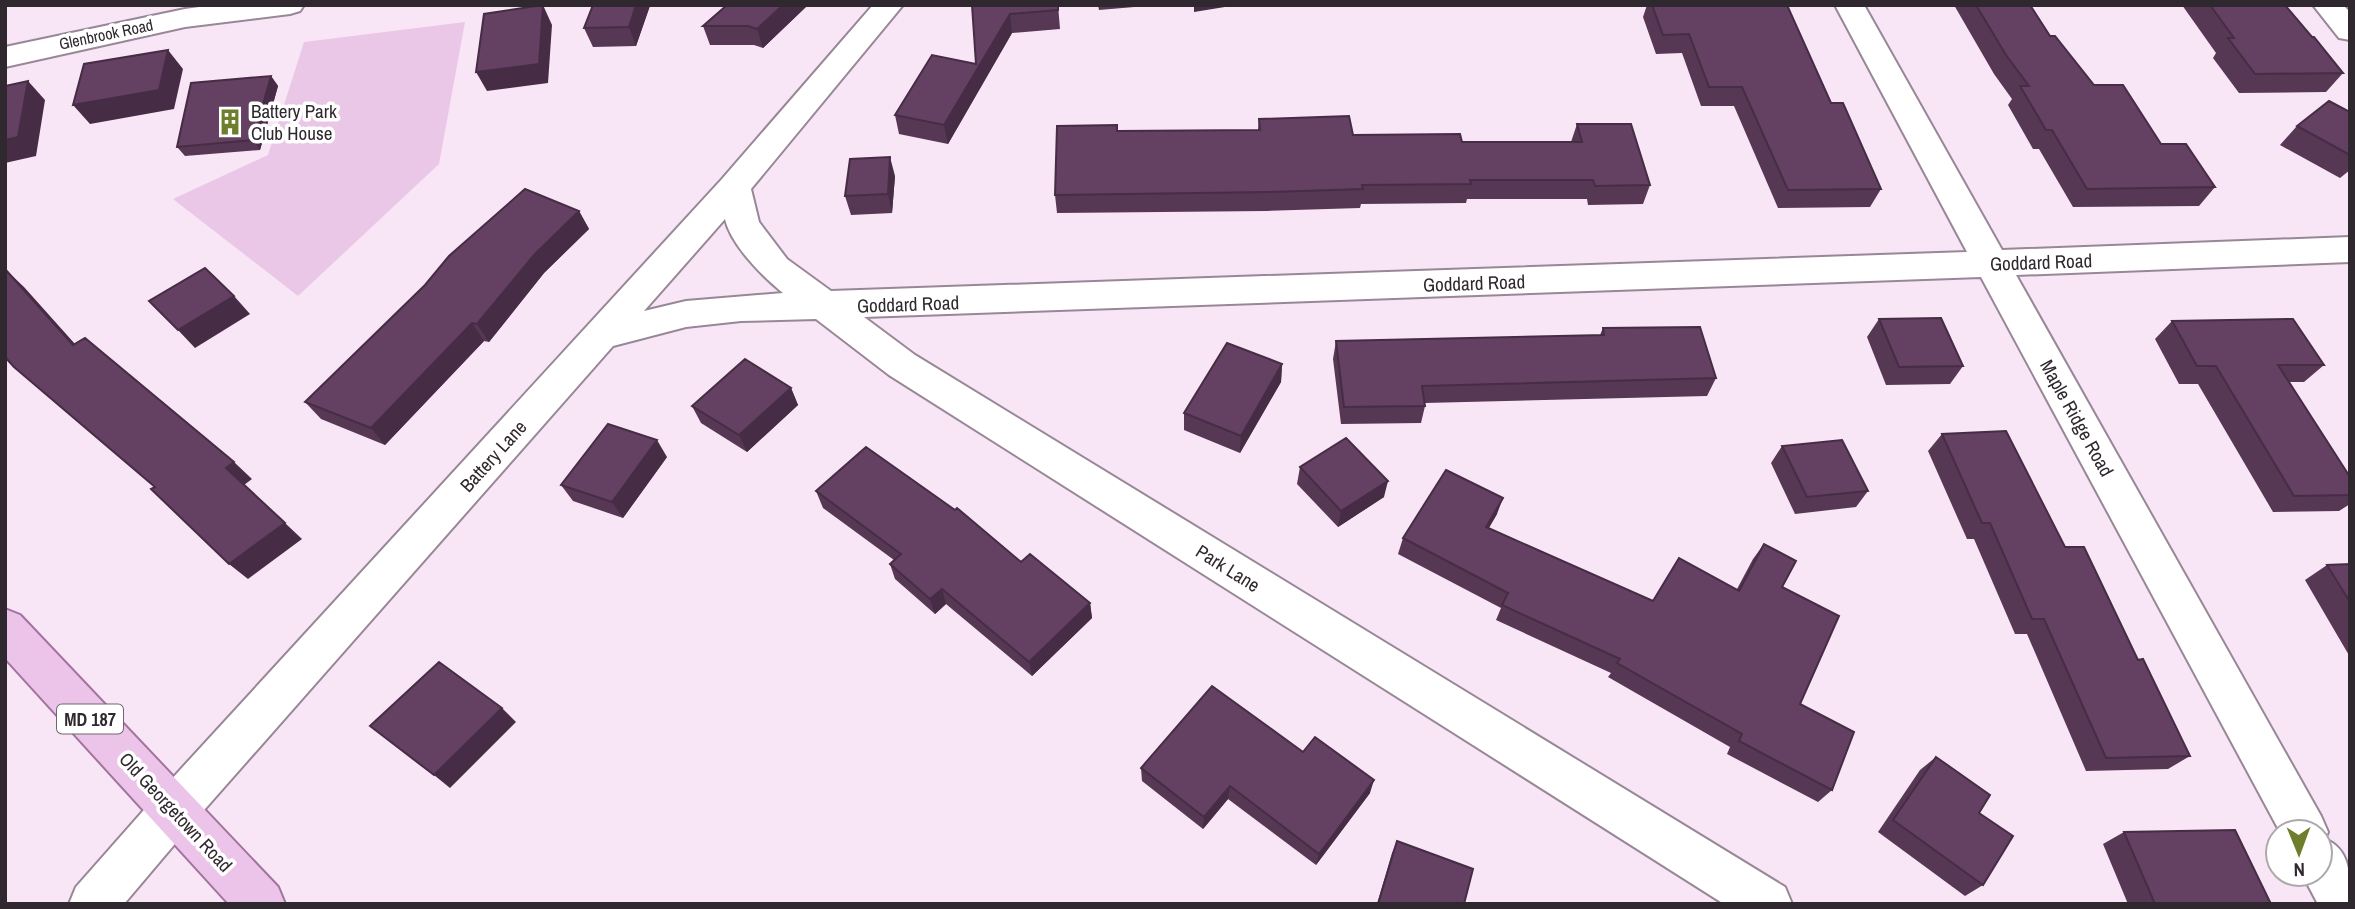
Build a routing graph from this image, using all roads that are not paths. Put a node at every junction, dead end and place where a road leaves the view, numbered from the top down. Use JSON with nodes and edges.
{"nodes":[{"id":1,"x":290,"y":5,"type":"edge"},
{"id":2,"x":889,"y":5,"type":"edge"},
{"id":3,"x":1849,"y":5,"type":"edge"},
{"id":4,"x":2327,"y":5,"type":"edge"},
{"id":5,"x":181,"y":11,"type":"edge"},
{"id":6,"x":85,"y":12,"type":"dead end"},
{"id":7,"x":2350,"y":31,"type":"edge"},
{"id":8,"x":11,"y":56,"type":"edge"},
{"id":9,"x":734,"y":187,"type":"junction"},
{"id":10,"x":2350,"y":249,"type":"edge"},
{"id":11,"x":1992,"y":264,"type":"junction"},
{"id":12,"x":828,"y":307,"type":"junction"},
{"id":13,"x":602,"y":335,"type":"junction"},
{"id":14,"x":5,"y":628,"type":"edge"},
{"id":15,"x":174,"y":810,"type":"junction"},
{"id":16,"x":2297,"y":818,"type":"edge"},
{"id":17,"x":2334,"y":886,"type":"edge"},
{"id":18,"x":93,"y":904,"type":"edge"},
{"id":19,"x":261,"y":904,"type":"edge"},
{"id":20,"x":1768,"y":904,"type":"edge"},
{"id":21,"x":2344,"y":904,"type":"edge"}],
"edges":[{"from":1,"to":5,"type":"street","name":"Glenbrook Road"},
{"from":2,"to":9,"type":"street","name":"Battery Lane"},
{"from":3,"to":11,"type":"street","name":"Maple Ridge Road"},
{"from":4,"to":7,"type":"street"},
{"from":5,"to":8,"type":"street","name":"Glenbrook Road"},
{"from":6,"to":8,"type":"street"},
{"from":9,"to":12,"type":"street","name":"Park Lane"},
{"from":9,"to":13,"type":"street","name":"Battery Lane"},
{"from":10,"to":11,"type":"street","name":"Goddard Road"},
{"from":11,"to":12,"type":"street","name":"Goddard Road"},
{"from":11,"to":16,"type":"street","name":"Maple Ridge Road"},
{"from":12,"to":13,"type":"street","name":"Goddard Road"},
{"from":12,"to":20,"type":"street","name":"Park Lane"},
{"from":13,"to":15,"type":"street","name":"Battery Lane"},
{"from":14,"to":15,"type":"main road","name":"Old Georgetown Road","number":"MD 187"},
{"from":15,"to":18,"type":"street","name":"Battery Lane"},
{"from":15,"to":19,"type":"main road","name":"Old Georgetown Road","number":"MD 187"},
{"from":17,"to":21,"type":"street"}]}
